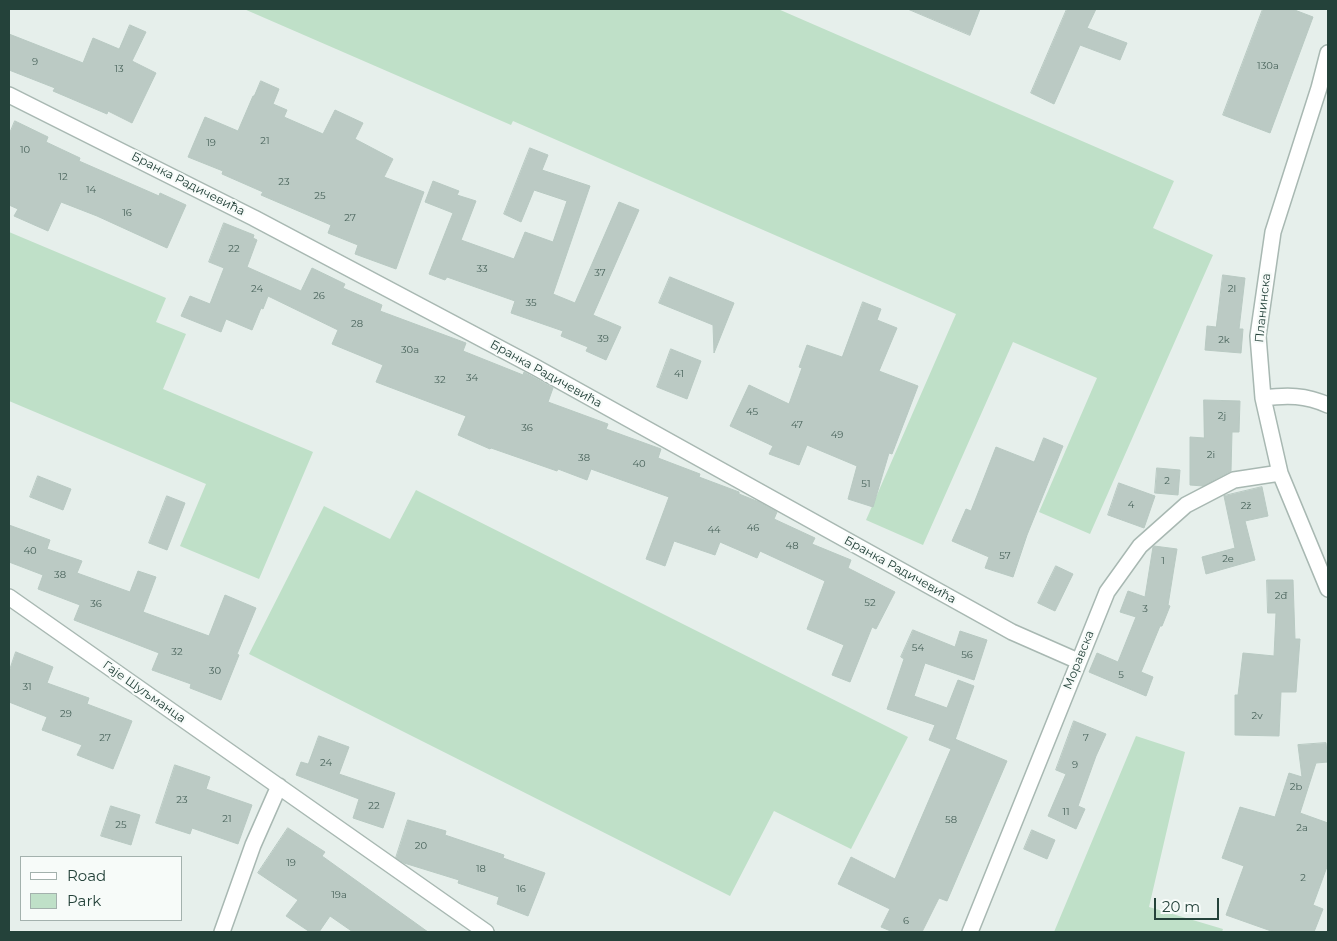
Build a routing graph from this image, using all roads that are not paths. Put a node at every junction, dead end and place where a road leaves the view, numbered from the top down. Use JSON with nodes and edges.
{"nodes":[{"id":1,"x":1328,"y":53,"type":"edge"},
{"id":2,"x":9,"y":95,"type":"edge"},
{"id":3,"x":1263,"y":398,"type":"junction"},
{"id":4,"x":1328,"y":405,"type":"edge"},
{"id":5,"x":1280,"y":474,"type":"junction"},
{"id":6,"x":1328,"y":589,"type":"edge"},
{"id":7,"x":9,"y":597,"type":"edge"},
{"id":8,"x":1078,"y":661,"type":"junction"},
{"id":9,"x":279,"y":786,"type":"junction"},
{"id":10,"x":222,"y":932,"type":"edge"},
{"id":11,"x":486,"y":932,"type":"edge"},
{"id":12,"x":970,"y":932,"type":"edge"}],
"edges":[{"from":1,"to":3,"type":"street","name":"Планинска"},
{"from":2,"to":8,"type":"street","name":"Бранка Радичевића"},
{"from":3,"to":4,"type":"street"},
{"from":3,"to":5,"type":"street","name":"Планинска"},
{"from":5,"to":6,"type":"street","name":"Планинска"},
{"from":5,"to":8,"type":"street","name":"Моравска"},
{"from":7,"to":9,"type":"street","name":"Гаје Шуљманца"},
{"from":8,"to":12,"type":"street","name":"Моравска"},
{"from":9,"to":10,"type":"street"},
{"from":9,"to":11,"type":"street","name":"Гаје Шуљманца"}]}
